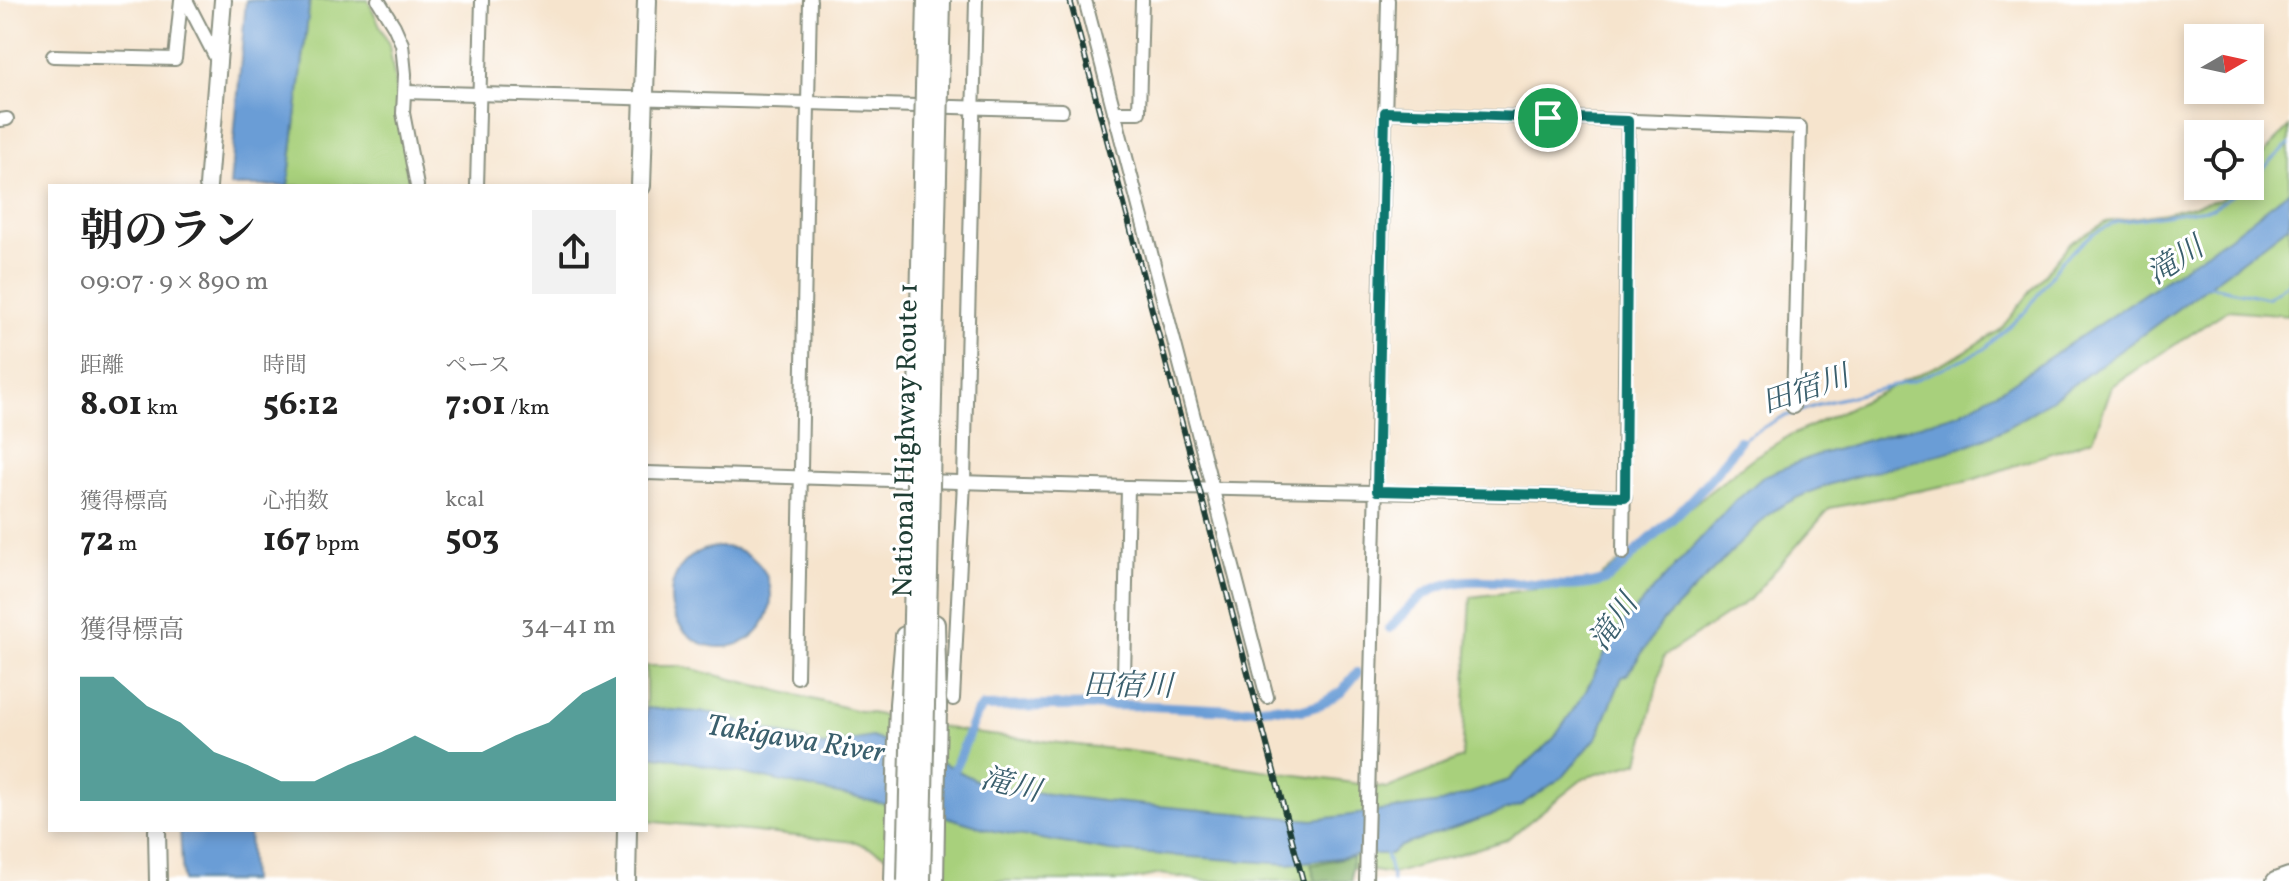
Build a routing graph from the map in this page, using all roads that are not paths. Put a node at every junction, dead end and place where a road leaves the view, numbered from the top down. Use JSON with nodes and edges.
{"nodes":[{"id":1,"x":184,"y":0,"type":"edge"},
{"id":2,"x":223,"y":0,"type":"edge"},
{"id":3,"x":378,"y":0,"type":"edge"},
{"id":4,"x":482,"y":0,"type":"edge"},
{"id":5,"x":647,"y":0,"type":"edge"},
{"id":6,"x":810,"y":0,"type":"edge"},
{"id":7,"x":927,"y":0,"type":"edge"},
{"id":8,"x":941,"y":0,"type":"edge"},
{"id":9,"x":976,"y":0,"type":"edge"},
{"id":10,"x":1085,"y":0,"type":"edge"},
{"id":11,"x":1142,"y":0,"type":"edge"},
{"id":12,"x":1388,"y":0,"type":"edge"},
{"id":13,"x":53,"y":56,"type":"dead end"},
{"id":14,"x":217,"y":60,"type":"junction"},
{"id":15,"x":405,"y":92,"type":"junction"},
{"id":16,"x":479,"y":94,"type":"junction"},
{"id":17,"x":643,"y":99,"type":"junction"},
{"id":18,"x":808,"y":103,"type":"junction"},
{"id":19,"x":973,"y":108,"type":"junction"},
{"id":20,"x":1062,"y":110,"type":"dead end"},
{"id":21,"x":1114,"y":112,"type":"junction"},
{"id":22,"x":1385,"y":112,"type":"junction"},
{"id":23,"x":1628,"y":121,"type":"junction"},
{"id":24,"x":208,"y":184,"type":"edge"},
{"id":25,"x":417,"y":184,"type":"edge"},
{"id":26,"x":477,"y":184,"type":"edge"},
{"id":27,"x":641,"y":184,"type":"edge"},
{"id":28,"x":1793,"y":407,"type":"dead end"},
{"id":29,"x":648,"y":473,"type":"edge"},
{"id":30,"x":799,"y":478,"type":"junction"},
{"id":31,"x":964,"y":482,"type":"junction"},
{"id":32,"x":1128,"y":487,"type":"junction"},
{"id":33,"x":1212,"y":488,"type":"junction"},
{"id":34,"x":1377,"y":491,"type":"junction"},
{"id":35,"x":924,"y":494,"type":"junction"},
{"id":36,"x":1625,"y":497,"type":"junction"},
{"id":37,"x":1623,"y":553,"type":"dead end"},
{"id":38,"x":797,"y":677,"type":"dead end"},
{"id":39,"x":1124,"y":678,"type":"dead end"},
{"id":40,"x":1267,"y":697,"type":"dead end"},
{"id":41,"x":953,"y":699,"type":"dead end"},
{"id":42,"x":157,"y":832,"type":"edge"},
{"id":43,"x":627,"y":832,"type":"edge"},
{"id":44,"x":2289,"y":876,"type":"edge"},
{"id":45,"x":1366,"y":877,"type":"edge"},
{"id":46,"x":158,"y":881,"type":"edge"},
{"id":47,"x":626,"y":881,"type":"edge"},
{"id":48,"x":899,"y":881,"type":"edge"},
{"id":49,"x":921,"y":881,"type":"edge"},
{"id":50,"x":934,"y":881,"type":"edge"},
{"id":51,"x":2275,"y":881,"type":"edge"}],
"edges":[{"from":1,"to":13,"type":"street"},
{"from":1,"to":14,"type":"street"},
{"from":2,"to":14,"type":"main road"},
{"from":3,"to":15,"type":"street"},
{"from":4,"to":16,"type":"street"},
{"from":5,"to":17,"type":"highway"},
{"from":6,"to":18,"type":"street"},
{"from":7,"to":35,"type":"highway","name":"National Highway Route 1","bridge":true},
{"from":8,"to":35,"type":"highway","name":"National Highway Route 1","bridge":true},
{"from":9,"to":19,"type":"street"},
{"from":10,"to":21,"type":"street"},
{"from":11,"to":21,"type":"street"},
{"from":12,"to":22,"type":"street"},
{"from":14,"to":24,"type":"main road"},
{"from":15,"to":16,"type":"street"},
{"from":15,"to":25,"type":"street"},
{"from":16,"to":17,"type":"street"},
{"from":16,"to":26,"type":"street"},
{"from":17,"to":18,"type":"street"},
{"from":17,"to":27,"type":"highway"},
{"from":18,"to":19,"type":"street"},
{"from":18,"to":30,"type":"street"},
{"from":19,"to":20,"type":"street"},
{"from":19,"to":31,"type":"street"},
{"from":21,"to":33,"type":"street"},
{"from":22,"to":23,"type":"street"},
{"from":22,"to":34,"type":"street"},
{"from":23,"to":28,"type":"street"},
{"from":23,"to":36,"type":"street"},
{"from":29,"to":30,"type":"street"},
{"from":30,"to":31,"type":"street"},
{"from":30,"to":38,"type":"street"},
{"from":31,"to":32,"type":"street"},
{"from":31,"to":41,"type":"street"},
{"from":32,"to":33,"type":"street"},
{"from":32,"to":39,"type":"street"},
{"from":33,"to":34,"type":"street"},
{"from":33,"to":40,"type":"street"},
{"from":34,"to":36,"type":"street"},
{"from":34,"to":45,"type":"street"},
{"from":35,"to":48,"type":"highway","name":"National Highway Route 1","bridge":true},
{"from":35,"to":49,"type":"highway","name":"National Highway Route 1","bridge":true},
{"from":35,"to":50,"type":"highway","bridge":true},
{"from":36,"to":37,"type":"street"},
{"from":42,"to":46,"type":"main road"},
{"from":43,"to":47,"type":"highway"},
{"from":44,"to":51,"type":"main road"}]}
